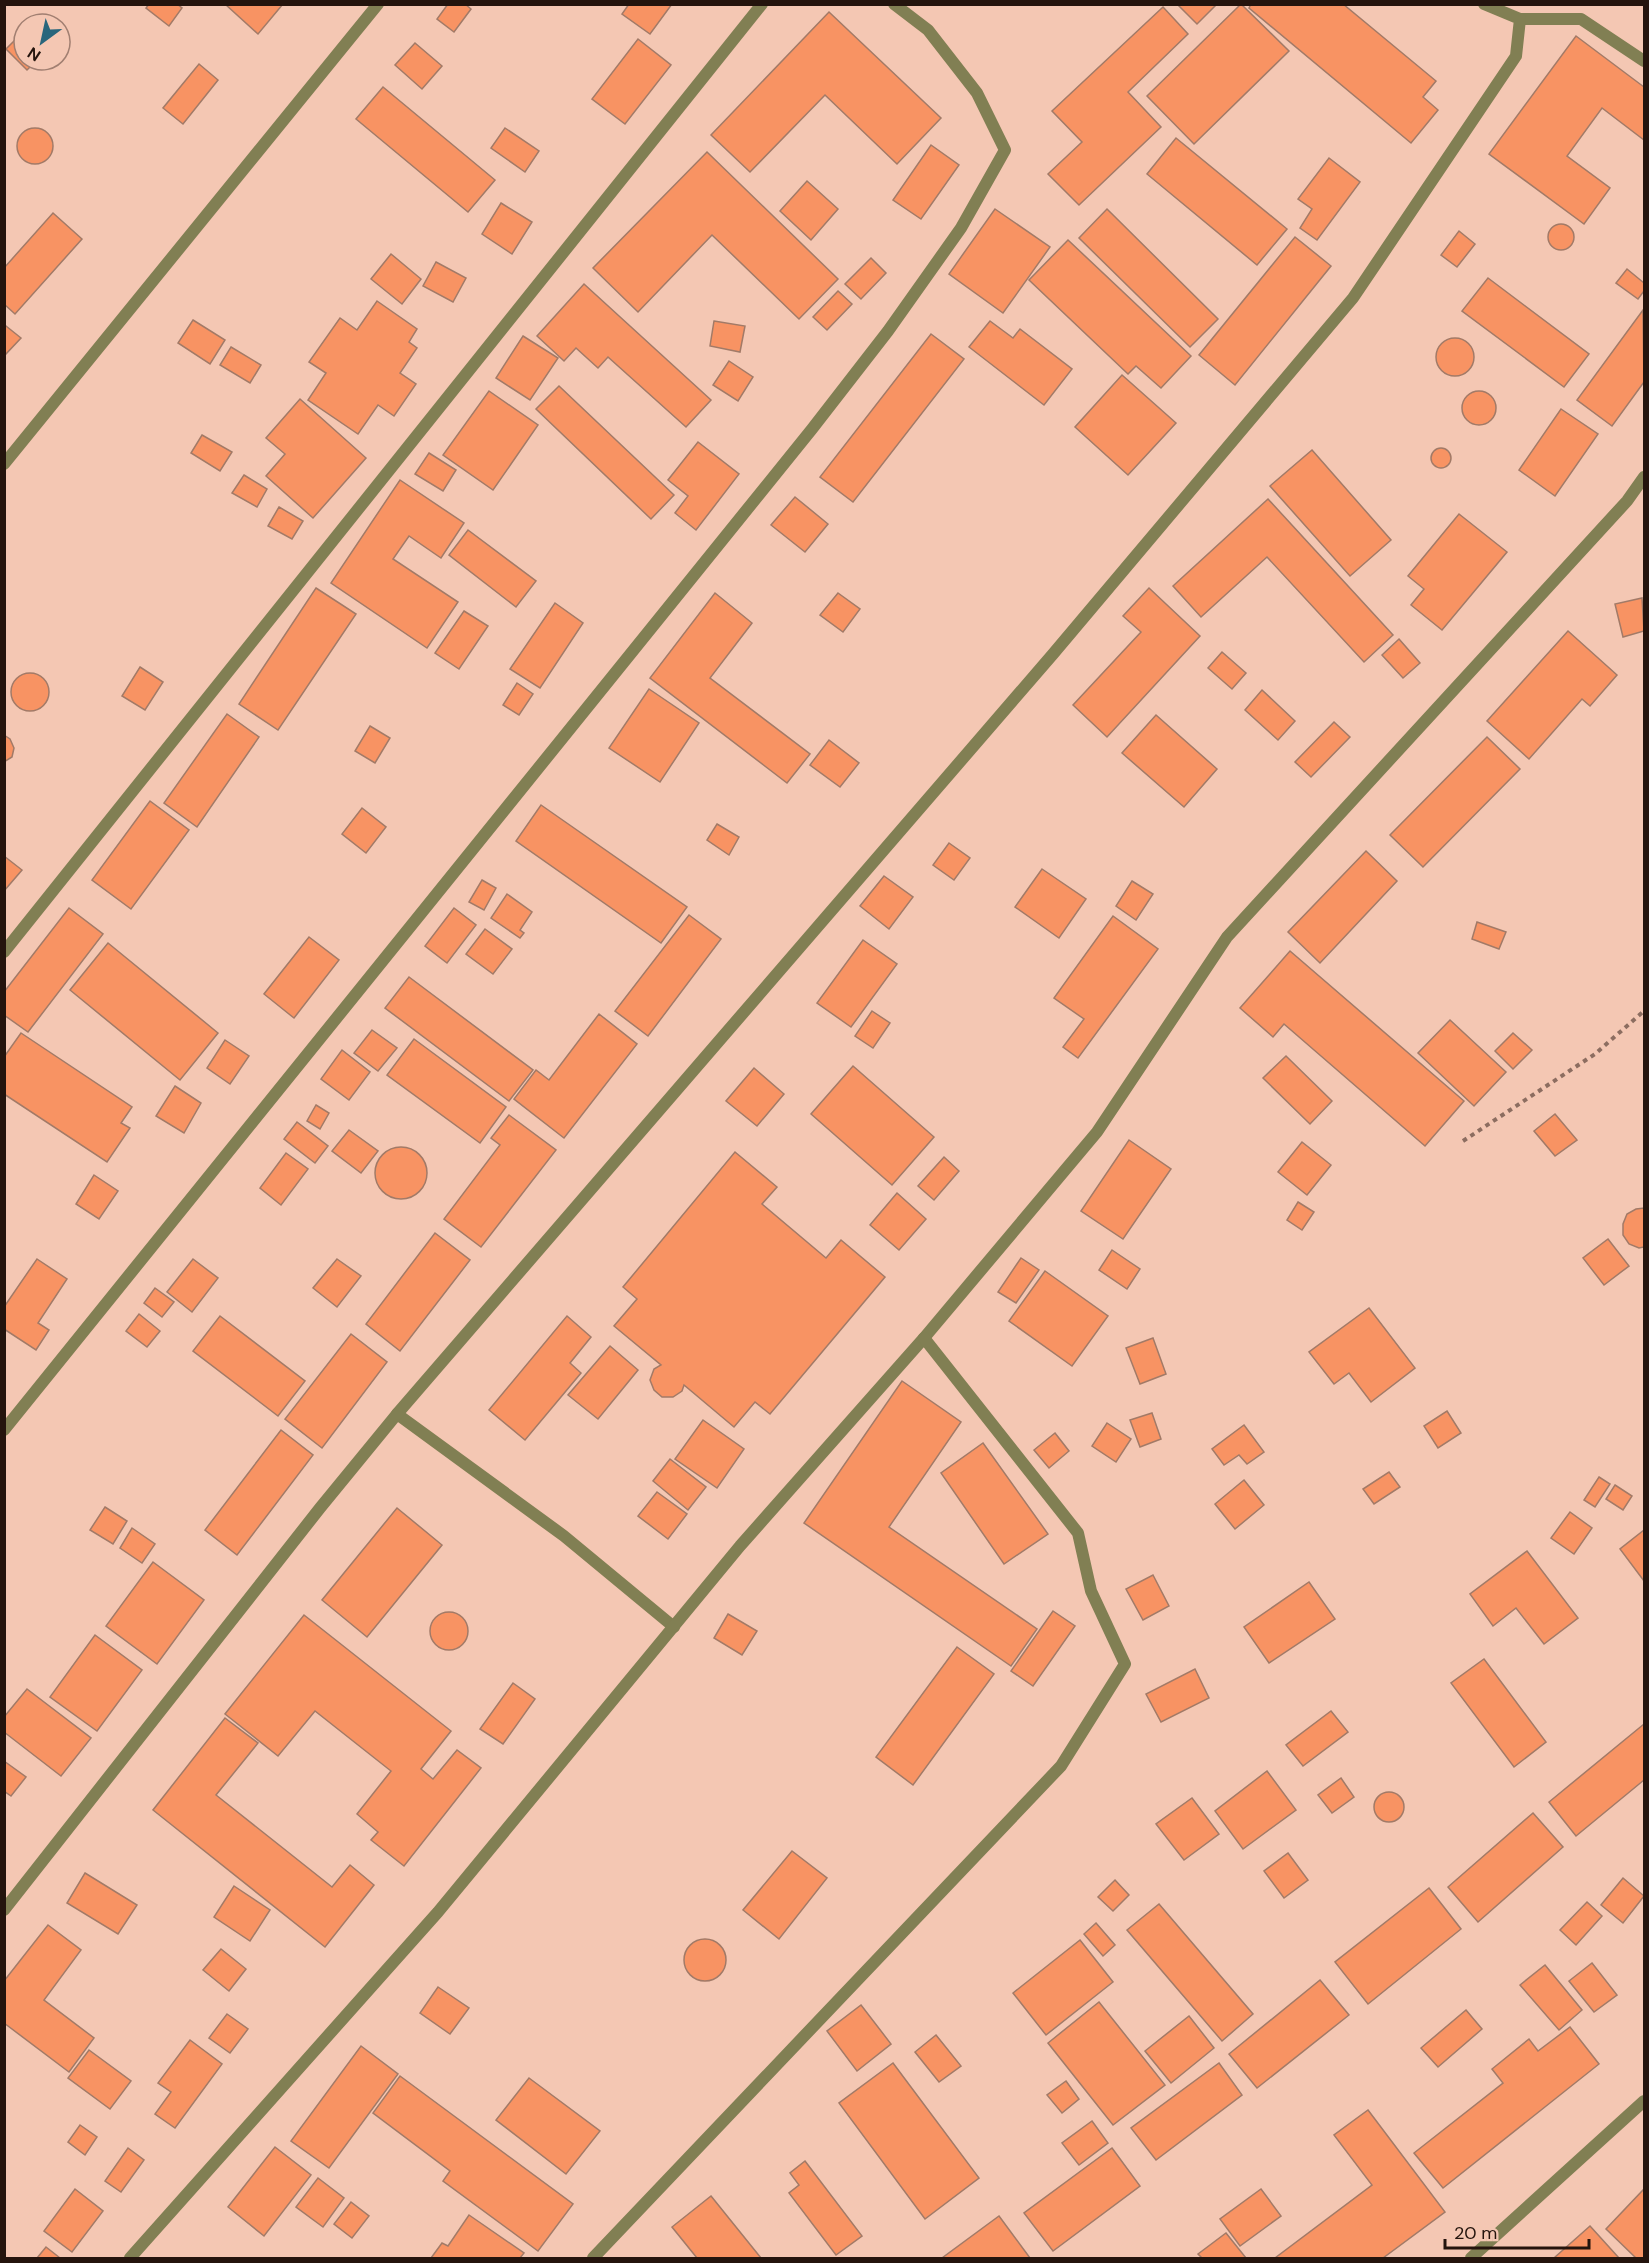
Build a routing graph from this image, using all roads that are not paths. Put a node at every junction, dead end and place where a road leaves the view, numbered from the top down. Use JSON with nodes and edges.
{"nodes":[{"id":1,"x":378,"y":4,"type":"edge"},
{"id":2,"x":762,"y":4,"type":"edge"},
{"id":3,"x":894,"y":4,"type":"edge"},
{"id":4,"x":1484,"y":4,"type":"edge"},
{"id":5,"x":1520,"y":19,"type":"junction"},
{"id":6,"x":1644,"y":61,"type":"edge"},
{"id":7,"x":4,"y":464,"type":"edge"},
{"id":8,"x":1644,"y":477,"type":"edge"},
{"id":9,"x":4,"y":952,"type":"edge"},
{"id":10,"x":924,"y":1338,"type":"junction"},
{"id":11,"x":397,"y":1414,"type":"junction"},
{"id":12,"x":4,"y":1430,"type":"edge"},
{"id":13,"x":674,"y":1627,"type":"junction"},
{"id":14,"x":4,"y":1910,"type":"edge"},
{"id":15,"x":1644,"y":2101,"type":"edge"},
{"id":16,"x":130,"y":2259,"type":"edge"},
{"id":17,"x":593,"y":2259,"type":"edge"},
{"id":18,"x":1471,"y":2259,"type":"edge"}],
"edges":[{"from":1,"to":7,"type":"street"},
{"from":2,"to":9,"type":"street"},
{"from":3,"to":12,"type":"street"},
{"from":4,"to":5,"type":"street"},
{"from":5,"to":6,"type":"street"},
{"from":5,"to":11,"type":"street"},
{"from":8,"to":10,"type":"street"},
{"from":10,"to":13,"type":"street"},
{"from":10,"to":17,"type":"street"},
{"from":11,"to":13,"type":"street"},
{"from":11,"to":14,"type":"street"},
{"from":13,"to":16,"type":"street"},
{"from":15,"to":18,"type":"street"}]}
